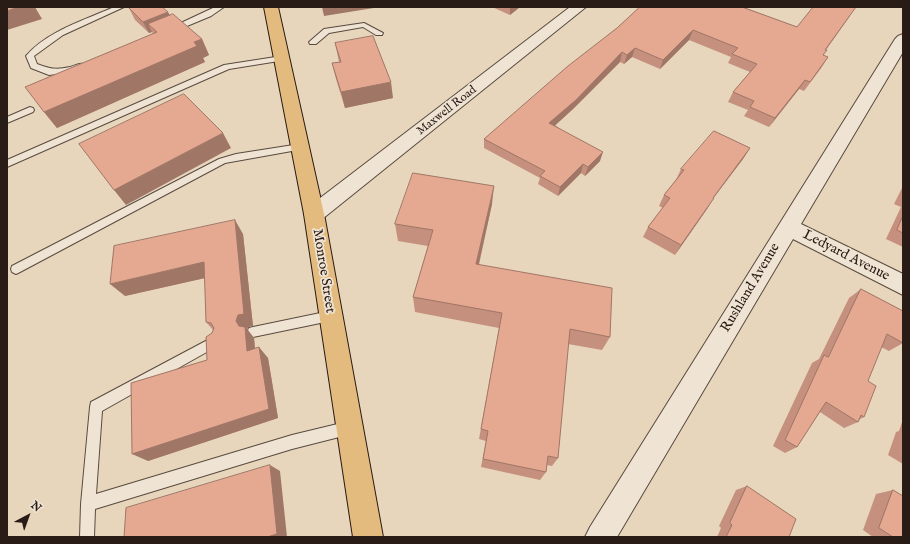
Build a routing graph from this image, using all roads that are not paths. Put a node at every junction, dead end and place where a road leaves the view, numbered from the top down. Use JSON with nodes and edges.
{"nodes":[{"id":1,"x":120,"y":7,"type":"edge"},
{"id":2,"x":220,"y":7,"type":"edge"},
{"id":3,"x":271,"y":7,"type":"edge"},
{"id":4,"x":580,"y":7,"type":"edge"},
{"id":5,"x":166,"y":31,"type":"edge"},
{"id":6,"x":379,"y":33,"type":"dead end"},
{"id":7,"x":903,"y":39,"type":"edge"},
{"id":8,"x":313,"y":42,"type":"dead end"},
{"id":9,"x":282,"y":58,"type":"junction"},
{"id":10,"x":91,"y":63,"type":"edge"},
{"id":11,"x":30,"y":110,"type":"edge"},
{"id":12,"x":7,"y":120,"type":"edge"},
{"id":13,"x":300,"y":147,"type":"junction"},
{"id":14,"x":7,"y":164,"type":"edge"},
{"id":15,"x":314,"y":214,"type":"junction"},
{"id":16,"x":788,"y":227,"type":"junction"},
{"id":17,"x":16,"y":269,"type":"dead end"},
{"id":18,"x":903,"y":285,"type":"edge"},
{"id":19,"x":330,"y":316,"type":"junction"},
{"id":20,"x":253,"y":332,"type":"dead end"},
{"id":21,"x":217,"y":340,"type":"edge"},
{"id":22,"x":350,"y":428,"type":"junction"},
{"id":23,"x":88,"y":504,"type":"junction"},
{"id":24,"x":87,"y":537,"type":"edge"},
{"id":25,"x":368,"y":537,"type":"edge"},
{"id":26,"x":600,"y":537,"type":"edge"}],
"edges":[{"from":1,"to":10,"type":"lane"},
{"from":2,"to":5,"type":"lane"},
{"from":3,"to":9,"type":"main road","name":"Monroe Street"},
{"from":4,"to":15,"type":"street","name":"Maxwell Road"},
{"from":6,"to":8,"type":"lane"},
{"from":7,"to":16,"type":"street","name":"Rushland Avenue"},
{"from":9,"to":13,"type":"main road","name":"Monroe Street"},
{"from":9,"to":14,"type":"lane"},
{"from":11,"to":12,"type":"lane"},
{"from":13,"to":15,"type":"main road","name":"Monroe Street"},
{"from":13,"to":17,"type":"lane"},
{"from":15,"to":19,"type":"main road","name":"Monroe Street"},
{"from":16,"to":18,"type":"street","name":"Ledyard Avenue"},
{"from":16,"to":26,"type":"street","name":"Rushland Avenue"},
{"from":19,"to":20,"type":"lane"},
{"from":19,"to":22,"type":"main road","name":"Monroe Street"},
{"from":21,"to":23,"type":"lane"},
{"from":22,"to":23,"type":"lane"},
{"from":22,"to":25,"type":"main road","name":"Monroe Street"},
{"from":23,"to":24,"type":"lane"}]}
